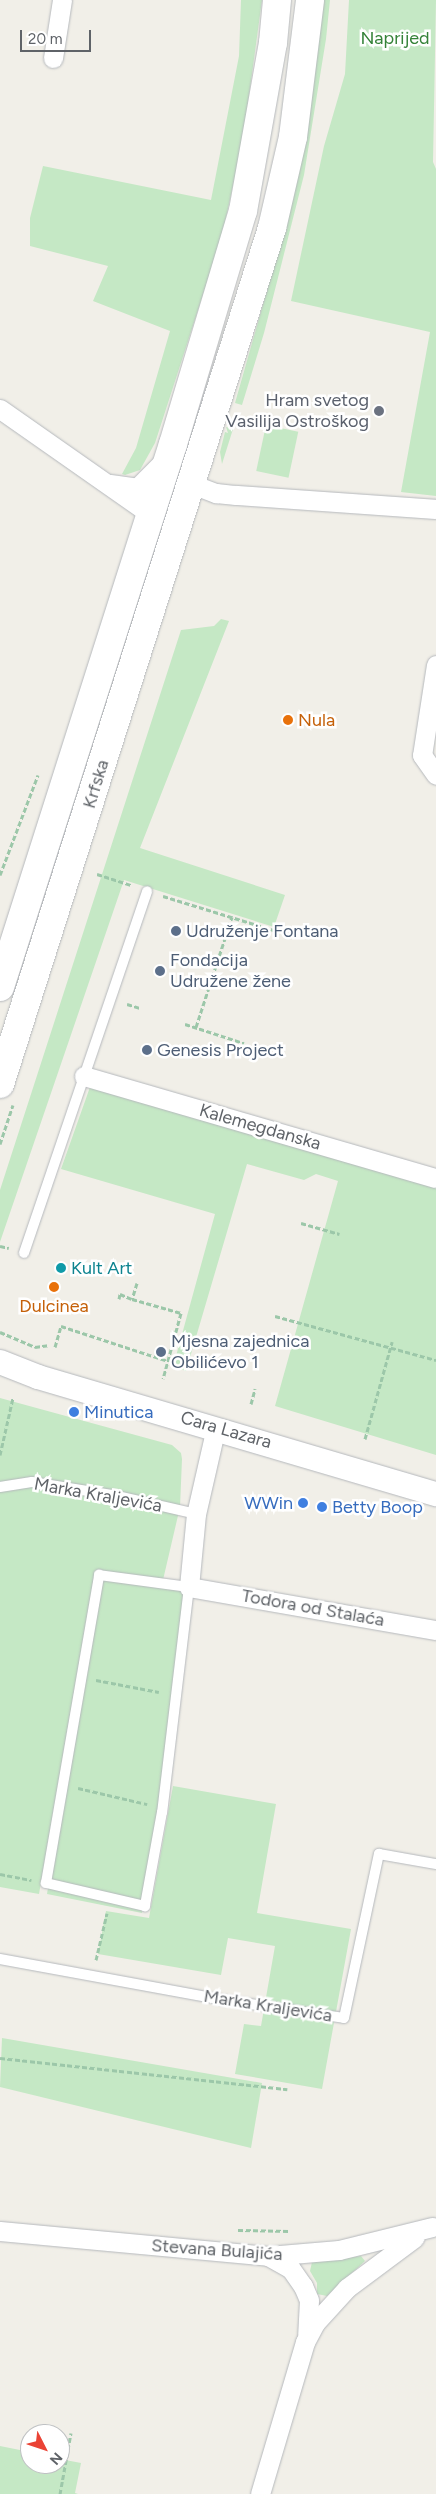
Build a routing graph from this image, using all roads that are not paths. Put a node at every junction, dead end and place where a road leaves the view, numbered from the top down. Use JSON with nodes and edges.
{"nodes":[{"id":1,"x":62,"y":0,"type":"edge"},
{"id":2,"x":277,"y":0,"type":"edge"},
{"id":3,"x":310,"y":0,"type":"edge"},
{"id":4,"x":53,"y":58,"type":"dead end"},
{"id":5,"x":0,"y":409,"type":"edge"},
{"id":6,"x":173,"y":444,"type":"junction"},
{"id":7,"x":105,"y":483,"type":"junction"},
{"id":8,"x":192,"y":484,"type":"junction"},
{"id":9,"x":436,"y":509,"type":"edge"},
{"id":10,"x":150,"y":514,"type":"junction"},
{"id":11,"x":436,"y":665,"type":"edge"},
{"id":12,"x":436,"y":775,"type":"edge"},
{"id":13,"x":148,"y":891,"type":"road end"},
{"id":14,"x":0,"y":986,"type":"edge"},
{"id":15,"x":84,"y":1076,"type":"junction"},
{"id":16,"x":0,"y":1084,"type":"edge"},
{"id":17,"x":436,"y":1178,"type":"edge"},
{"id":18,"x":24,"y":1253,"type":"dead end"},
{"id":19,"x":5,"y":1367,"type":"edge"},
{"id":20,"x":216,"y":1427,"type":"junction"},
{"id":21,"x":0,"y":1487,"type":"edge"},
{"id":22,"x":436,"y":1494,"type":"edge"},
{"id":23,"x":196,"y":1514,"type":"junction"},
{"id":24,"x":189,"y":1587,"type":"junction"},
{"id":25,"x":436,"y":1630,"type":"edge"},
{"id":26,"x":436,"y":1864,"type":"edge"},
{"id":27,"x":0,"y":1958,"type":"edge"},
{"id":28,"x":434,"y":2226,"type":"edge"},
{"id":29,"x":0,"y":2231,"type":"edge"},
{"id":30,"x":268,"y":2256,"type":"junction"},
{"id":31,"x":305,"y":2342,"type":"junction"},
{"id":32,"x":260,"y":2494,"type":"edge"}],
"edges":[{"from":1,"to":4,"type":"street"},
{"from":2,"to":6,"type":"main road","name":"Krfska"},
{"from":3,"to":8,"type":"main road","name":"Krfska"},
{"from":5,"to":7,"type":"street"},
{"from":6,"to":7,"type":"street"},
{"from":6,"to":10,"type":"main road","name":"Krfska"},
{"from":7,"to":10,"type":"street"},
{"from":8,"to":9,"type":"street"},
{"from":8,"to":16,"type":"main road","name":"Krfska"},
{"from":10,"to":14,"type":"main road","name":"Krfska"},
{"from":11,"to":12,"type":"street"},
{"from":13,"to":15,"type":"lane"},
{"from":15,"to":17,"type":"street","name":"Kalemegdanska"},
{"from":15,"to":18,"type":"lane"},
{"from":19,"to":20,"type":"street","name":"Cara Lazara"},
{"from":20,"to":22,"type":"street","name":"Cara Lazara"},
{"from":20,"to":23,"type":"street"},
{"from":21,"to":23,"type":"lane","name":"Marka Kraljevića"},
{"from":23,"to":24,"type":"street"},
{"from":24,"to":24,"type":"lane"},
{"from":24,"to":25,"type":"street","name":"Todora od Stalaća"},
{"from":26,"to":27,"type":"lane","name":"Marka Kraljevića"},
{"from":28,"to":30,"type":"street","name":"Stevana Bulajića"},
{"from":28,"to":31,"type":"street"},
{"from":29,"to":30,"type":"street","name":"Stevana Bulajića"},
{"from":30,"to":31,"type":"street"},
{"from":31,"to":32,"type":"street"}]}
